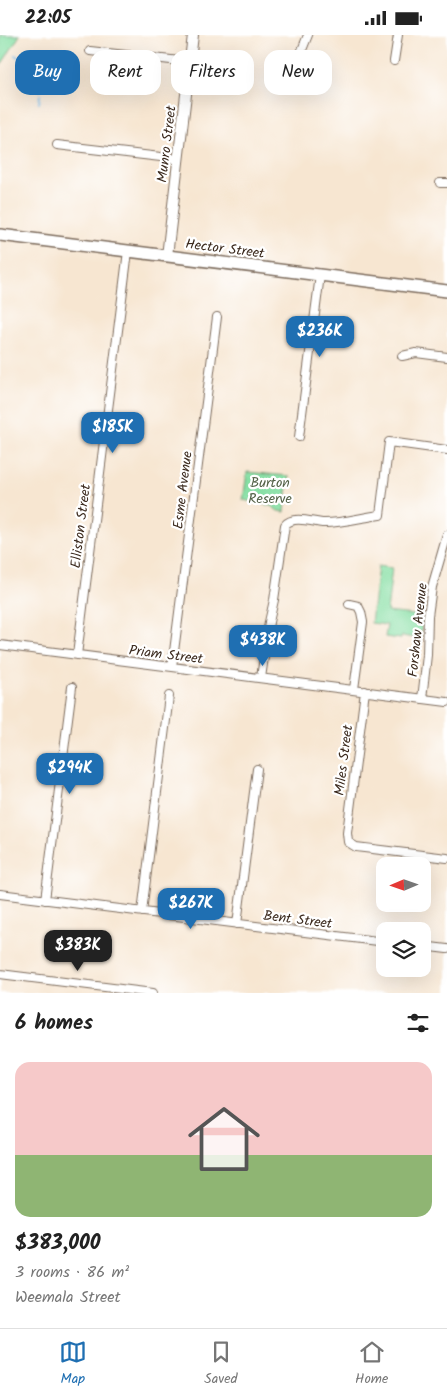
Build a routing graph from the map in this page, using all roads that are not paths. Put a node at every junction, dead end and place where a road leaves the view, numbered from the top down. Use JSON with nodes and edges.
{"nodes":[{"id":1,"x":193,"y":35,"type":"edge"},
{"id":2,"x":308,"y":35,"type":"edge"},
{"id":3,"x":398,"y":35,"type":"edge"},
{"id":4,"x":191,"y":50,"type":"edge"},
{"id":5,"x":302,"y":50,"type":"dead end"},
{"id":6,"x":394,"y":61,"type":"dead end"},
{"id":7,"x":185,"y":95,"type":"edge"},
{"id":8,"x":58,"y":145,"type":"dead end"},
{"id":9,"x":178,"y":159,"type":"junction"},
{"id":10,"x":0,"y":235,"type":"edge"},
{"id":11,"x":128,"y":251,"type":"junction"},
{"id":12,"x":167,"y":255,"type":"junction"},
{"id":13,"x":320,"y":275,"type":"junction"},
{"id":14,"x":447,"y":291,"type":"edge"},
{"id":15,"x":217,"y":317,"type":"dead end"},
{"id":16,"x":402,"y":356,"type":"dead end"},
{"id":17,"x":447,"y":357,"type":"edge"},
{"id":18,"x":298,"y":437,"type":"dead end"},
{"id":19,"x":447,"y":449,"type":"edge"},
{"id":20,"x":447,"y":535,"type":"edge"},
{"id":21,"x":349,"y":604,"type":"dead end"},
{"id":22,"x":0,"y":645,"type":"edge"},
{"id":23,"x":77,"y":655,"type":"junction"},
{"id":24,"x":172,"y":667,"type":"junction"},
{"id":25,"x":261,"y":678,"type":"junction"},
{"id":26,"x":72,"y":687,"type":"dead end"},
{"id":27,"x":354,"y":689,"type":"junction"},
{"id":28,"x":365,"y":691,"type":"junction"},
{"id":29,"x":169,"y":696,"type":"dead end"},
{"id":30,"x":422,"y":699,"type":"junction"},
{"id":31,"x":447,"y":702,"type":"edge"},
{"id":32,"x":257,"y":769,"type":"dead end"},
{"id":33,"x":447,"y":858,"type":"edge"},
{"id":34,"x":0,"y":894,"type":"edge"},
{"id":35,"x":46,"y":900,"type":"junction"},
{"id":36,"x":142,"y":912,"type":"junction"},
{"id":37,"x":237,"y":924,"type":"junction"},
{"id":38,"x":376,"y":941,"type":"edge"},
{"id":39,"x":431,"y":947,"type":"edge"},
{"id":40,"x":447,"y":949,"type":"edge"},
{"id":41,"x":0,"y":974,"type":"edge"},
{"id":42,"x":153,"y":993,"type":"edge"}],
"edges":[{"from":1,"to":4,"type":"street","name":"Munro Street"},
{"from":2,"to":5,"type":"street"},
{"from":3,"to":6,"type":"street"},
{"from":7,"to":9,"type":"street","name":"Munro Street"},
{"from":8,"to":9,"type":"street"},
{"from":9,"to":12,"type":"street","name":"Munro Street"},
{"from":10,"to":11,"type":"main road","name":"Hector Street"},
{"from":11,"to":12,"type":"main road","name":"Hector Street"},
{"from":11,"to":23,"type":"street","name":"Elliston Street"},
{"from":12,"to":13,"type":"main road","name":"Hector Street"},
{"from":13,"to":14,"type":"main road","name":"Hector Street"},
{"from":13,"to":18,"type":"street"},
{"from":15,"to":24,"type":"street","name":"Esme Avenue"},
{"from":16,"to":17,"type":"street"},
{"from":19,"to":25,"type":"street"},
{"from":20,"to":30,"type":"street","name":"Forshaw Avenue"},
{"from":21,"to":27,"type":"street"},
{"from":22,"to":23,"type":"street","name":"Priam Street"},
{"from":23,"to":24,"type":"street","name":"Priam Street"},
{"from":24,"to":25,"type":"street","name":"Priam Street"},
{"from":25,"to":27,"type":"street","name":"Priam Street"},
{"from":26,"to":35,"type":"street"},
{"from":27,"to":28,"type":"street","name":"Priam Street"},
{"from":28,"to":30,"type":"street","name":"Priam Street"},
{"from":28,"to":33,"type":"street","name":"Miles Street"},
{"from":29,"to":36,"type":"street"},
{"from":30,"to":31,"type":"street","name":"Priam Street"},
{"from":32,"to":37,"type":"street"},
{"from":34,"to":35,"type":"street","name":"Bent Street"},
{"from":35,"to":36,"type":"street","name":"Bent Street"},
{"from":36,"to":37,"type":"street","name":"Bent Street"},
{"from":37,"to":38,"type":"street","name":"Bent Street"},
{"from":39,"to":40,"type":"street"},
{"from":41,"to":42,"type":"street"}]}
